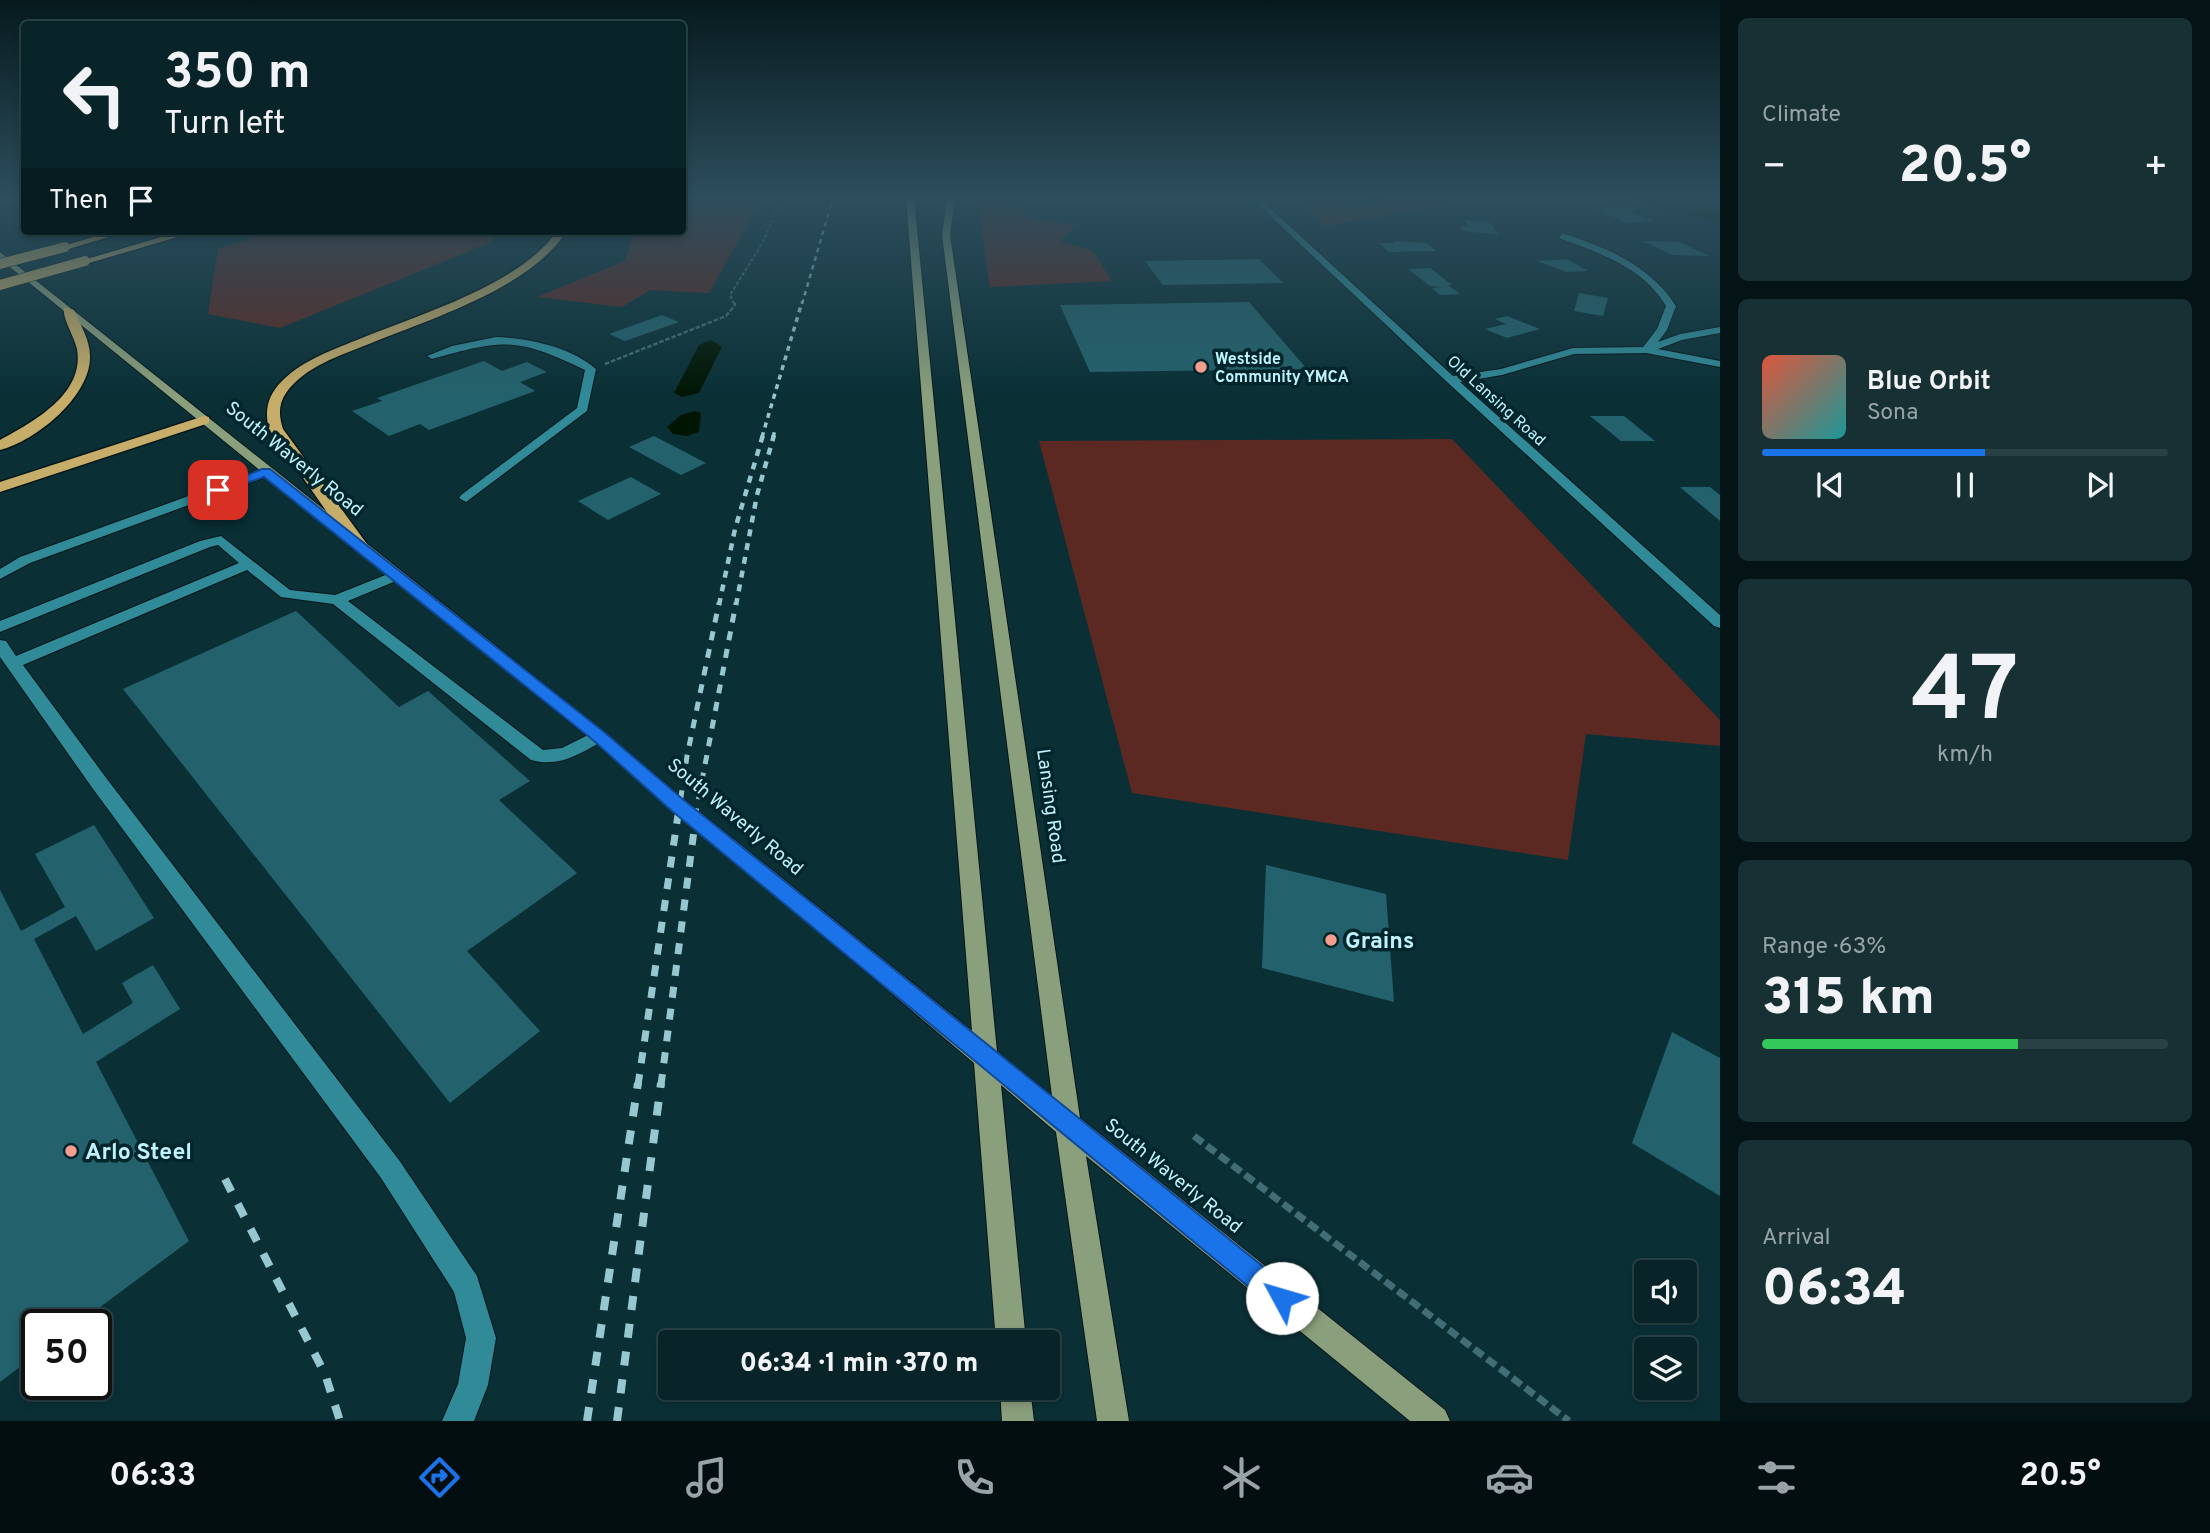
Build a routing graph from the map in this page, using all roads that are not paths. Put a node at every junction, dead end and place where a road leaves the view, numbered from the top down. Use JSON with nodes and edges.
{"nodes":[{"id":1,"x":12,"y":264,"type":"edge"},
{"id":2,"x":73,"y":264,"type":"edge"},
{"id":3,"x":531,"y":264,"type":"edge"},
{"id":4,"x":916,"y":264,"type":"edge"},
{"id":5,"x":950,"y":264,"type":"edge"},
{"id":6,"x":1326,"y":264,"type":"edge"},
{"id":7,"x":1624,"y":264,"type":"edge"},
{"id":8,"x":0,"y":285,"type":"edge"},
{"id":9,"x":68,"y":310,"type":"junction"},
{"id":10,"x":1720,"y":330,"type":"edge"},
{"id":11,"x":1646,"y":349,"type":"junction"},
{"id":12,"x":432,"y":356,"type":"dead end"},
{"id":13,"x":1720,"y":364,"type":"edge"},
{"id":14,"x":1451,"y":380,"type":"junction"},
{"id":15,"x":204,"y":421,"type":"junction"},
{"id":16,"x":0,"y":446,"type":"edge"},
{"id":17,"x":266,"y":472,"type":"junction"},
{"id":18,"x":0,"y":487,"type":"edge"},
{"id":19,"x":466,"y":498,"type":"dead end"},
{"id":20,"x":358,"y":544,"type":"junction"},
{"id":21,"x":250,"y":564,"type":"junction"},
{"id":22,"x":0,"y":575,"type":"edge"},
{"id":23,"x":398,"y":575,"type":"junction"},
{"id":24,"x":337,"y":600,"type":"junction"},
{"id":25,"x":1720,"y":623,"type":"edge"},
{"id":26,"x":0,"y":627,"type":"edge"},
{"id":27,"x":7,"y":654,"type":"edge"},
{"id":28,"x":598,"y":736,"type":"junction"},
{"id":29,"x":986,"y":1057,"type":"junction"},
{"id":30,"x":1068,"y":1125,"type":"junction"},
{"id":31,"x":1010,"y":1330,"type":"edge"},
{"id":32,"x":1016,"y":1400,"type":"edge"},
{"id":33,"x":458,"y":1421,"type":"edge"},
{"id":34,"x":1018,"y":1421,"type":"edge"},
{"id":35,"x":1113,"y":1421,"type":"edge"},
{"id":36,"x":1434,"y":1421,"type":"edge"}],
"edges":[{"from":1,"to":9,"type":"main road","name":"South Waverly Road"},
{"from":2,"to":8,"type":"highway","bridge":true},
{"from":3,"to":20,"type":"highway"},
{"from":4,"to":29,"type":"main road"},
{"from":5,"to":30,"type":"main road","name":"Lansing Road"},
{"from":6,"to":14,"type":"street","name":"Old Lansing Road"},
{"from":7,"to":11,"type":"street"},
{"from":9,"to":15,"type":"main road","name":"South Waverly Road"},
{"from":9,"to":16,"type":"highway"},
{"from":10,"to":11,"type":"street"},
{"from":11,"to":13,"type":"street"},
{"from":11,"to":14,"type":"street"},
{"from":12,"to":19,"type":"street"},
{"from":14,"to":25,"type":"street","name":"Old Lansing Road"},
{"from":15,"to":17,"type":"main road","name":"South Waverly Road"},
{"from":15,"to":18,"type":"highway"},
{"from":17,"to":20,"type":"main road","name":"South Waverly Road"},
{"from":17,"to":22,"type":"street"},
{"from":20,"to":23,"type":"main road","name":"South Waverly Road"},
{"from":21,"to":24,"type":"street"},
{"from":21,"to":26,"type":"street"},
{"from":21,"to":27,"type":"street"},
{"from":23,"to":24,"type":"street"},
{"from":23,"to":28,"type":"main road","name":"South Waverly Road"},
{"from":24,"to":28,"type":"street"},
{"from":27,"to":33,"type":"street"},
{"from":28,"to":29,"type":"main road","name":"South Waverly Road"},
{"from":29,"to":30,"type":"main road","name":"South Waverly Road"},
{"from":29,"to":31,"type":"main road"},
{"from":30,"to":35,"type":"main road","name":"Lansing Road"},
{"from":30,"to":36,"type":"main road","name":"South Waverly Road"},
{"from":32,"to":34,"type":"main road"}]}
